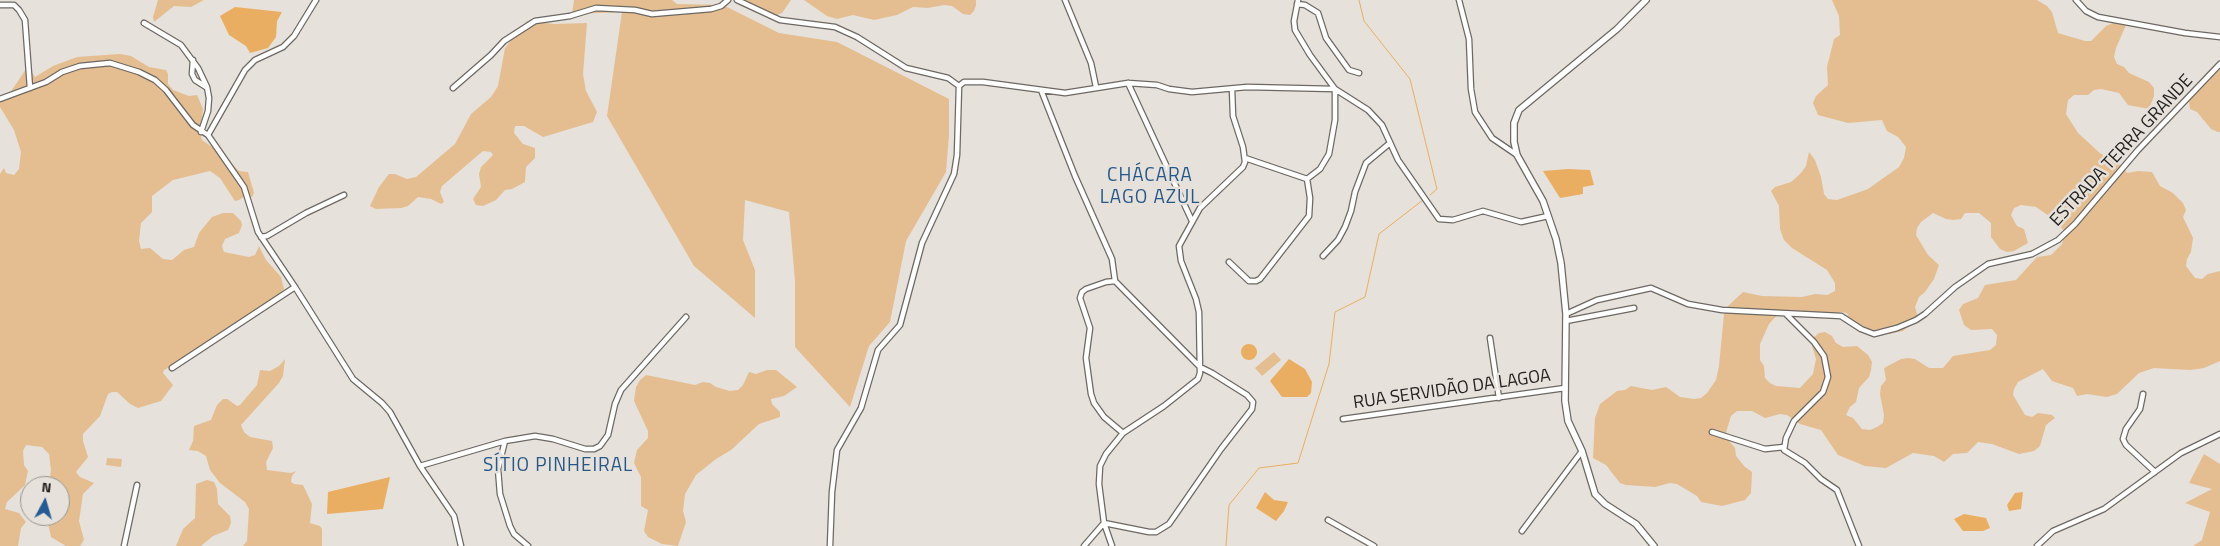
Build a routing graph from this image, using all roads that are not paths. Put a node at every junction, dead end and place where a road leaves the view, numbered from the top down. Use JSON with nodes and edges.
{"nodes":[{"id":1,"x":316,"y":0,"type":"edge"},
{"id":2,"x":728,"y":0,"type":"edge"},
{"id":3,"x":737,"y":0,"type":"edge"},
{"id":4,"x":1066,"y":0,"type":"edge"},
{"id":5,"x":1458,"y":0,"type":"edge"},
{"id":6,"x":1646,"y":0,"type":"edge"},
{"id":7,"x":2076,"y":0,"type":"edge"},
{"id":8,"x":1297,"y":2,"type":"edge"},
{"id":9,"x":0,"y":5,"type":"edge"},
{"id":10,"x":144,"y":23,"type":"dead end"},
{"id":11,"x":2220,"y":37,"type":"edge"},
{"id":12,"x":193,"y":60,"type":"junction"},
{"id":13,"x":2220,"y":64,"type":"edge"},
{"id":14,"x":1359,"y":74,"type":"dead end"},
{"id":15,"x":1128,"y":83,"type":"junction"},
{"id":16,"x":959,"y":86,"type":"junction"},
{"id":17,"x":1096,"y":87,"type":"junction"},
{"id":18,"x":30,"y":88,"type":"junction"},
{"id":19,"x":207,"y":88,"type":"junction"},
{"id":20,"x":453,"y":88,"type":"dead end"},
{"id":21,"x":1335,"y":88,"type":"junction"},
{"id":22,"x":1232,"y":89,"type":"junction"},
{"id":23,"x":1041,"y":90,"type":"junction"},
{"id":24,"x":0,"y":99,"type":"edge"},
{"id":25,"x":202,"y":132,"type":"junction"},
{"id":26,"x":208,"y":135,"type":"junction"},
{"id":27,"x":1390,"y":143,"type":"junction"},
{"id":28,"x":1517,"y":155,"type":"junction"},
{"id":29,"x":1245,"y":158,"type":"junction"},
{"id":30,"x":1307,"y":179,"type":"junction"},
{"id":31,"x":344,"y":195,"type":"dead end"},
{"id":32,"x":1548,"y":216,"type":"junction"},
{"id":33,"x":1192,"y":221,"type":"junction"},
{"id":34,"x":261,"y":237,"type":"junction"},
{"id":35,"x":1323,"y":256,"type":"dead end"},
{"id":36,"x":1229,"y":262,"type":"dead end"},
{"id":37,"x":1115,"y":281,"type":"junction"},
{"id":38,"x":295,"y":287,"type":"junction"},
{"id":39,"x":1634,"y":308,"type":"dead end"},
{"id":40,"x":1566,"y":314,"type":"junction"},
{"id":41,"x":1786,"y":314,"type":"junction"},
{"id":42,"x":686,"y":317,"type":"dead end"},
{"id":43,"x":1566,"y":321,"type":"junction"},
{"id":44,"x":1490,"y":338,"type":"dead end"},
{"id":45,"x":1200,"y":367,"type":"junction"},
{"id":46,"x":172,"y":368,"type":"dead end"},
{"id":47,"x":1565,"y":388,"type":"junction"},
{"id":48,"x":2143,"y":394,"type":"dead end"},
{"id":49,"x":1499,"y":398,"type":"junction"},
{"id":50,"x":1343,"y":419,"type":"dead end"},
{"id":51,"x":1712,"y":432,"type":"dead end"},
{"id":52,"x":1123,"y":433,"type":"junction"},
{"id":53,"x":2220,"y":434,"type":"edge"},
{"id":54,"x":505,"y":441,"type":"junction"},
{"id":55,"x":1784,"y":447,"type":"junction"},
{"id":56,"x":1582,"y":451,"type":"junction"},
{"id":57,"x":420,"y":466,"type":"junction"},
{"id":58,"x":2155,"y":472,"type":"junction"},
{"id":59,"x":137,"y":485,"type":"dead end"},
{"id":60,"x":1328,"y":520,"type":"dead end"},
{"id":61,"x":1104,"y":523,"type":"junction"},
{"id":62,"x":1522,"y":532,"type":"dead end"},
{"id":63,"x":1652,"y":545,"type":"edge"},
{"id":64,"x":124,"y":546,"type":"edge"},
{"id":65,"x":461,"y":546,"type":"edge"},
{"id":66,"x":528,"y":546,"type":"edge"},
{"id":67,"x":830,"y":546,"type":"edge"},
{"id":68,"x":1084,"y":546,"type":"edge"},
{"id":69,"x":1112,"y":546,"type":"edge"},
{"id":70,"x":1374,"y":546,"type":"edge"},
{"id":71,"x":1859,"y":546,"type":"edge"},
{"id":72,"x":2037,"y":546,"type":"edge"}],
"edges":[{"from":1,"to":26,"type":"street"},
{"from":2,"to":20,"type":"street"},
{"from":3,"to":16,"type":"street"},
{"from":4,"to":17,"type":"street"},
{"from":5,"to":28,"type":"street"},
{"from":6,"to":28,"type":"street"},
{"from":7,"to":11,"type":"street"},
{"from":8,"to":14,"type":"street"},
{"from":8,"to":21,"type":"street"},
{"from":9,"to":18,"type":"street"},
{"from":10,"to":12,"type":"street"},
{"from":12,"to":19,"type":"street"},
{"from":12,"to":19,"type":"street"},
{"from":13,"to":41,"type":"street","name":"ESTRADA TERRA GRANDE"},
{"from":15,"to":17,"type":"street"},
{"from":15,"to":22,"type":"street"},
{"from":15,"to":33,"type":"street"},
{"from":16,"to":23,"type":"street"},
{"from":16,"to":67,"type":"street"},
{"from":17,"to":23,"type":"street"},
{"from":18,"to":24,"type":"street"},
{"from":18,"to":25,"type":"street"},
{"from":19,"to":25,"type":"street"},
{"from":21,"to":22,"type":"street"},
{"from":21,"to":27,"type":"street"},
{"from":21,"to":30,"type":"street"},
{"from":22,"to":29,"type":"street"},
{"from":23,"to":37,"type":"street"},
{"from":25,"to":26,"type":"street"},
{"from":26,"to":34,"type":"street"},
{"from":27,"to":32,"type":"street"},
{"from":27,"to":35,"type":"street"},
{"from":28,"to":32,"type":"street"},
{"from":29,"to":30,"type":"street"},
{"from":29,"to":33,"type":"street"},
{"from":30,"to":36,"type":"street"},
{"from":31,"to":34,"type":"street"},
{"from":32,"to":40,"type":"street"},
{"from":33,"to":45,"type":"street"},
{"from":34,"to":38,"type":"street"},
{"from":37,"to":45,"type":"street"},
{"from":37,"to":52,"type":"street"},
{"from":38,"to":46,"type":"street"},
{"from":38,"to":57,"type":"street"},
{"from":39,"to":43,"type":"street"},
{"from":40,"to":41,"type":"street","name":"ESTRADA TERRA GRANDE"},
{"from":40,"to":43,"type":"street"},
{"from":41,"to":55,"type":"street"},
{"from":42,"to":54,"type":"street"},
{"from":43,"to":47,"type":"street"},
{"from":44,"to":49,"type":"street"},
{"from":45,"to":52,"type":"street"},
{"from":45,"to":61,"type":"street"},
{"from":47,"to":49,"type":"street","name":"RUA SERVIDÃO DA LAGOA"},
{"from":47,"to":56,"type":"street"},
{"from":48,"to":58,"type":"street"},
{"from":49,"to":50,"type":"street","name":"RUA SERVIDÃO DA LAGOA"},
{"from":51,"to":55,"type":"street"},
{"from":52,"to":61,"type":"street"},
{"from":53,"to":58,"type":"street"},
{"from":54,"to":57,"type":"street"},
{"from":54,"to":66,"type":"street"},
{"from":55,"to":71,"type":"street"},
{"from":56,"to":62,"type":"street"},
{"from":56,"to":63,"type":"street"},
{"from":57,"to":65,"type":"street"},
{"from":58,"to":72,"type":"street"},
{"from":59,"to":64,"type":"street"},
{"from":60,"to":70,"type":"street"},
{"from":61,"to":68,"type":"street"},
{"from":61,"to":69,"type":"street"}]}
